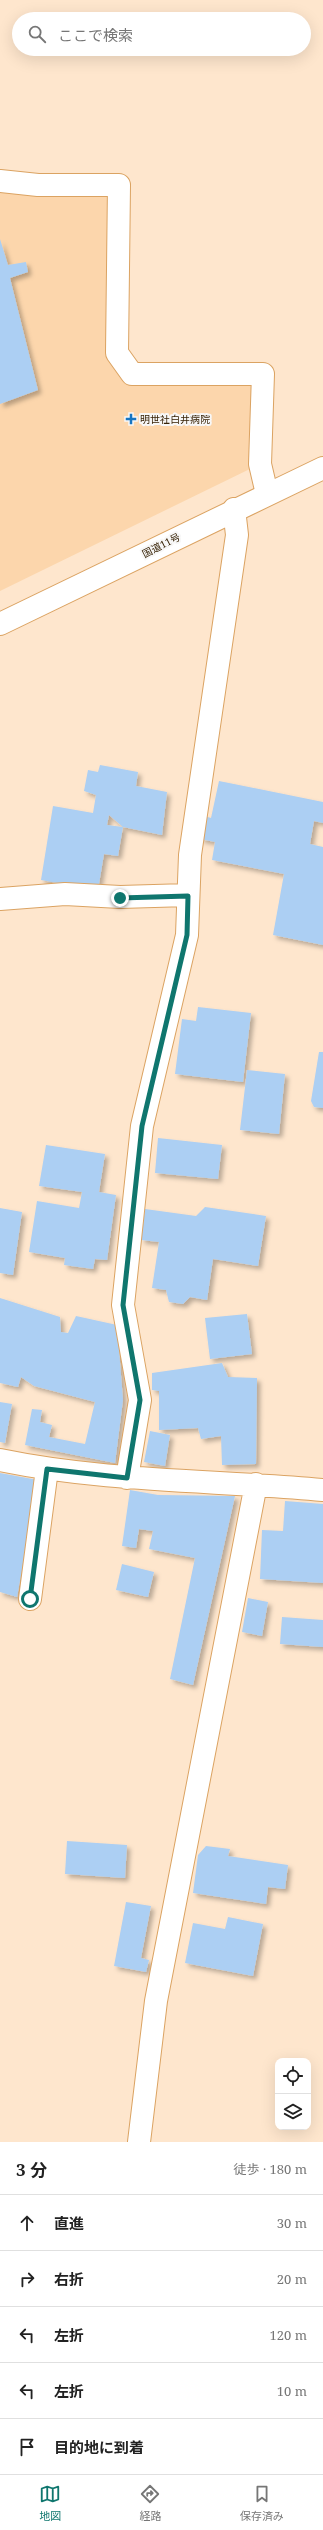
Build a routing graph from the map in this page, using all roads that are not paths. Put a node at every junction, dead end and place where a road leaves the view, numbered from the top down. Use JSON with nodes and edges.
{"nodes":[{"id":1,"x":0,"y":181,"type":"edge"},
{"id":2,"x":323,"y":468,"type":"edge"},
{"id":3,"x":267,"y":494,"type":"junction"},
{"id":4,"x":234,"y":509,"type":"junction"},
{"id":5,"x":0,"y":624,"type":"edge"},
{"id":6,"x":188,"y":896,"type":"junction"},
{"id":7,"x":0,"y":899,"type":"edge"},
{"id":8,"x":0,"y":1460,"type":"edge"},
{"id":9,"x":47,"y":1469,"type":"junction"},
{"id":10,"x":127,"y":1478,"type":"junction"},
{"id":11,"x":256,"y":1484,"type":"junction"},
{"id":12,"x":323,"y":1490,"type":"edge"},
{"id":13,"x":30,"y":1599,"type":"dead end"},
{"id":14,"x":139,"y":2142,"type":"edge"}],
"edges":[{"from":1,"to":3,"type":"main road"},
{"from":2,"to":3,"type":"main road","name":"国道11号"},
{"from":3,"to":4,"type":"main road","name":"国道11号"},
{"from":4,"to":5,"type":"main road","name":"国道11号"},
{"from":4,"to":6,"type":"main road"},
{"from":6,"to":7,"type":"main road"},
{"from":6,"to":10,"type":"main road"},
{"from":8,"to":9,"type":"main road"},
{"from":9,"to":10,"type":"main road"},
{"from":9,"to":13,"type":"main road"},
{"from":10,"to":11,"type":"main road"},
{"from":11,"to":12,"type":"main road"},
{"from":11,"to":14,"type":"main road"}]}
